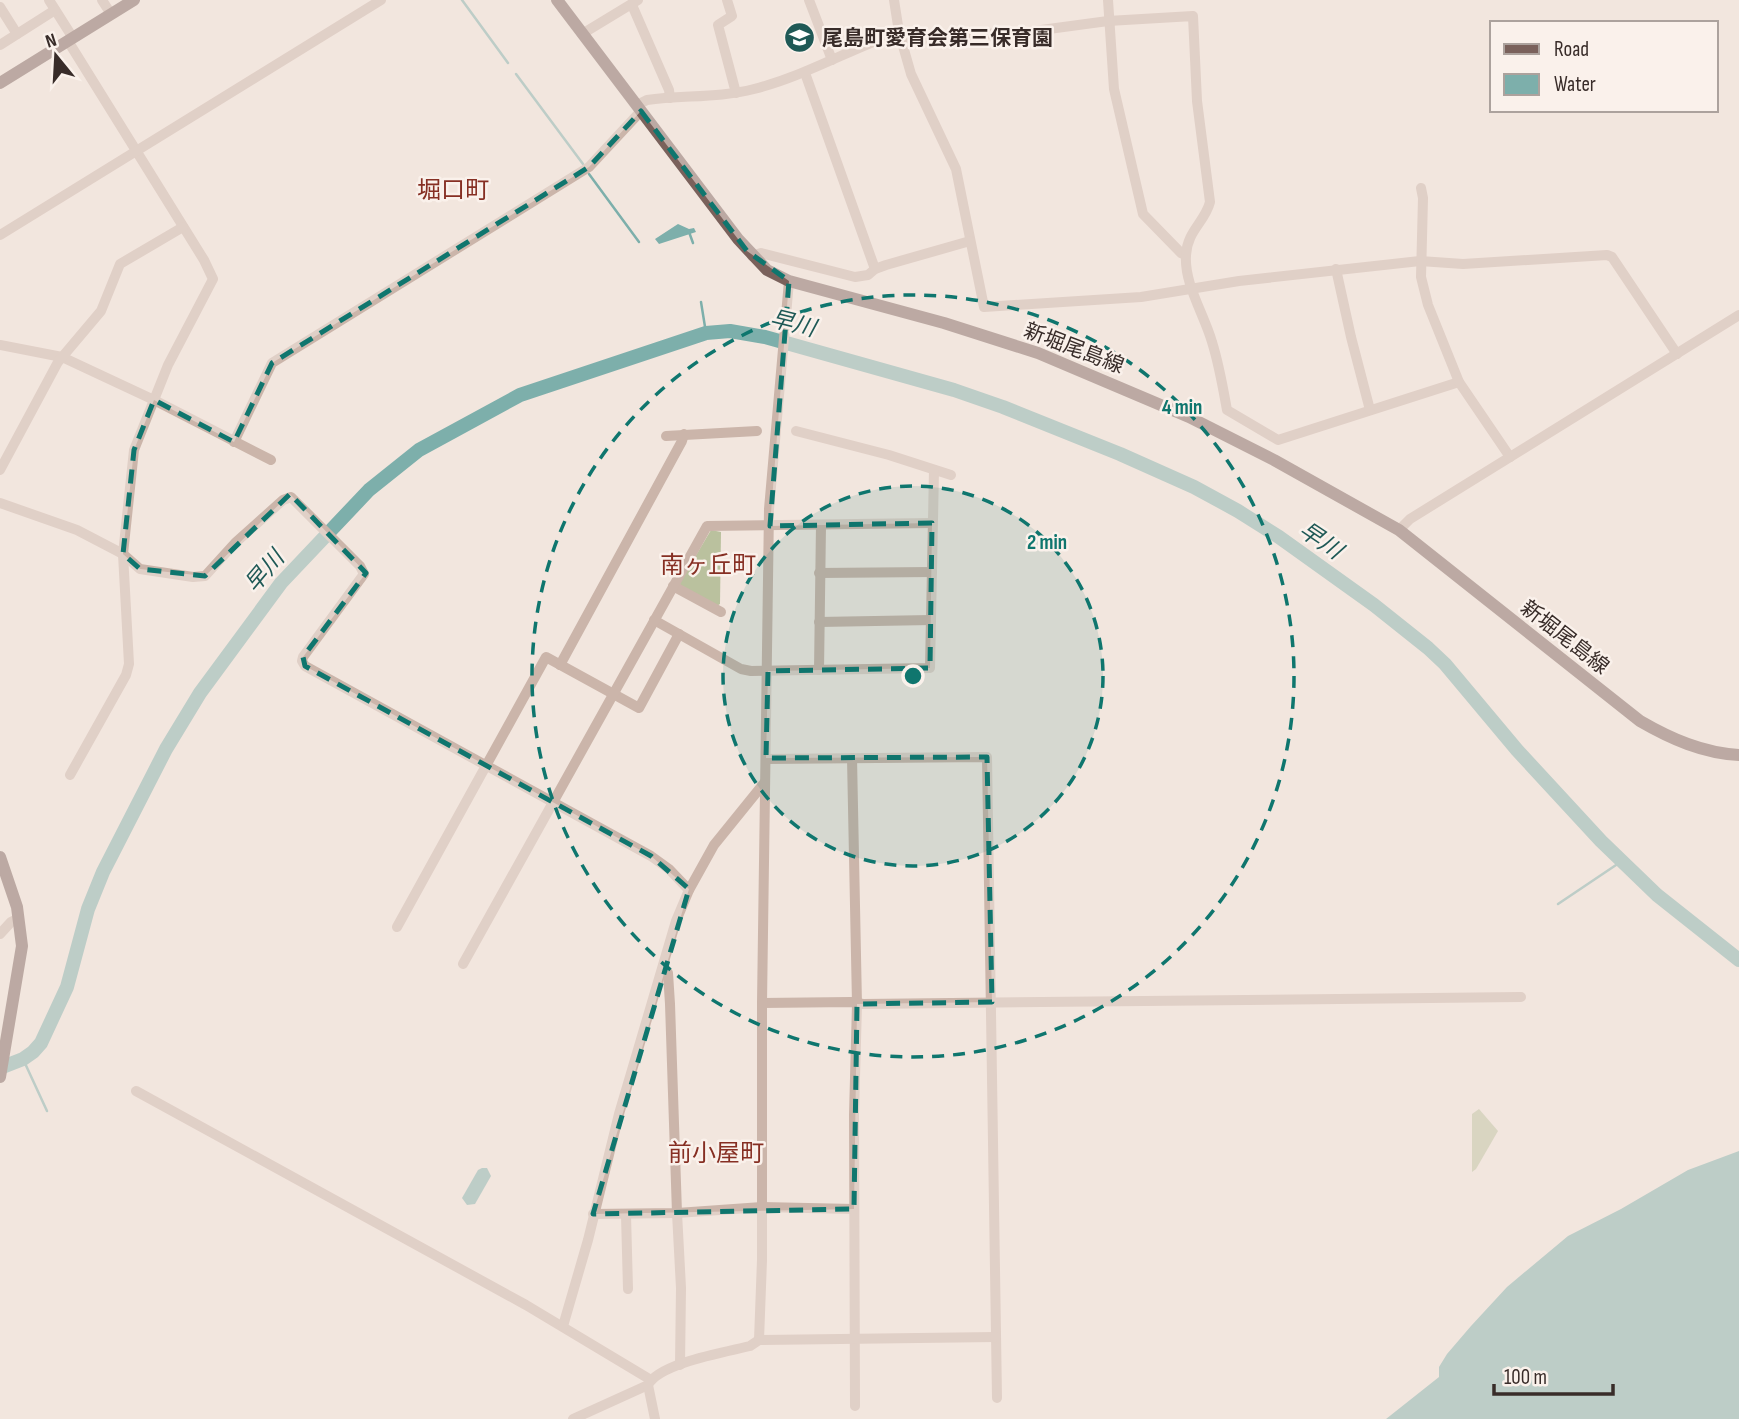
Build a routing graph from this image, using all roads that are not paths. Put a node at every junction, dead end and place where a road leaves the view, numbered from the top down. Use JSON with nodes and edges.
{"nodes":[{"id":1,"x":49,"y":0,"type":"edge"},
{"id":2,"x":102,"y":0,"type":"edge"},
{"id":3,"x":134,"y":0,"type":"edge"},
{"id":4,"x":381,"y":0,"type":"edge"},
{"id":5,"x":557,"y":0,"type":"edge"},
{"id":6,"x":727,"y":0,"type":"edge"},
{"id":7,"x":809,"y":0,"type":"edge"},
{"id":8,"x":894,"y":0,"type":"edge"},
{"id":9,"x":1108,"y":0,"type":"edge"},
{"id":10,"x":635,"y":2,"type":"edge"},
{"id":11,"x":0,"y":7,"type":"edge"},
{"id":12,"x":55,"y":10,"type":"junction"},
{"id":13,"x":111,"y":14,"type":"junction"},
{"id":14,"x":1108,"y":21,"type":"junction"},
{"id":15,"x":17,"y":34,"type":"junction"},
{"id":16,"x":582,"y":34,"type":"junction"},
{"id":17,"x":900,"y":37,"type":"junction"},
{"id":18,"x":70,"y":39,"type":"junction"},
{"id":19,"x":0,"y":45,"type":"edge"},
{"id":20,"x":832,"y":60,"type":"junction"},
{"id":21,"x":805,"y":73,"type":"junction"},
{"id":22,"x":0,"y":83,"type":"edge"},
{"id":23,"x":736,"y":93,"type":"junction"},
{"id":24,"x":670,"y":97,"type":"junction"},
{"id":25,"x":639,"y":108,"type":"junction"},
{"id":26,"x":137,"y":151,"type":"junction"},
{"id":27,"x":1421,"y":188,"type":"dead end"},
{"id":28,"x":183,"y":227,"type":"junction"},
{"id":29,"x":0,"y":235,"type":"edge"},
{"id":30,"x":970,"y":241,"type":"junction"},
{"id":31,"x":1186,"y":255,"type":"junction"},
{"id":32,"x":752,"y":256,"type":"junction"},
{"id":33,"x":1420,"y":261,"type":"junction"},
{"id":34,"x":874,"y":269,"type":"junction"},
{"id":35,"x":1336,"y":269,"type":"junction"},
{"id":36,"x":789,"y":281,"type":"junction"},
{"id":37,"x":1193,"y":289,"type":"junction"},
{"id":38,"x":1739,"y":315,"type":"edge"},
{"id":39,"x":0,"y":345,"type":"edge"},
{"id":40,"x":1677,"y":354,"type":"junction"},
{"id":41,"x":62,"y":357,"type":"junction"},
{"id":42,"x":1459,"y":382,"type":"junction"},
{"id":43,"x":154,"y":400,"type":"junction"},
{"id":44,"x":1370,"y":410,"type":"junction"},
{"id":45,"x":757,"y":431,"type":"dead end"},
{"id":46,"x":796,"y":431,"type":"dead end"},
{"id":47,"x":684,"y":434,"type":"junction"},
{"id":48,"x":666,"y":436,"type":"dead end"},
{"id":49,"x":234,"y":442,"type":"junction"},
{"id":50,"x":1510,"y":457,"type":"junction"},
{"id":51,"x":271,"y":460,"type":"dead end"},
{"id":52,"x":0,"y":470,"type":"edge"},
{"id":53,"x":934,"y":470,"type":"junction"},
{"id":54,"x":951,"y":475,"type":"dead end"},
{"id":55,"x":0,"y":503,"type":"edge"},
{"id":56,"x":932,"y":523,"type":"junction"},
{"id":57,"x":770,"y":524,"type":"junction"},
{"id":58,"x":821,"y":525,"type":"junction"},
{"id":59,"x":1399,"y":530,"type":"junction"},
{"id":60,"x":123,"y":554,"type":"junction"},
{"id":61,"x":932,"y":572,"type":"junction"},
{"id":62,"x":819,"y":573,"type":"junction"},
{"id":63,"x":673,"y":586,"type":"junction"},
{"id":64,"x":721,"y":612,"type":"dead end"},
{"id":65,"x":654,"y":620,"type":"junction"},
{"id":66,"x":931,"y":620,"type":"junction"},
{"id":67,"x":819,"y":622,"type":"junction"},
{"id":68,"x":679,"y":634,"type":"junction"},
{"id":69,"x":560,"y":664,"type":"junction"},
{"id":70,"x":819,"y":670,"type":"junction"},
{"id":71,"x":768,"y":671,"type":"junction"},
{"id":72,"x":613,"y":694,"type":"junction"},
{"id":73,"x":1739,"y":755,"type":"edge"},
{"id":74,"x":852,"y":758,"type":"junction"},
{"id":75,"x":766,"y":759,"type":"junction"},
{"id":76,"x":487,"y":765,"type":"junction"},
{"id":77,"x":70,"y":775,"type":"dead end"},
{"id":78,"x":765,"y":782,"type":"junction"},
{"id":79,"x":553,"y":803,"type":"junction"},
{"id":80,"x":0,"y":857,"type":"edge"},
{"id":81,"x":689,"y":890,"type":"junction"},
{"id":82,"x":19,"y":918,"type":"junction"},
{"id":83,"x":397,"y":927,"type":"dead end"},
{"id":84,"x":0,"y":934,"type":"edge"},
{"id":85,"x":463,"y":964,"type":"dead end"},
{"id":86,"x":663,"y":967,"type":"junction"},
{"id":87,"x":1521,"y":997,"type":"dead end"},
{"id":88,"x":992,"y":1002,"type":"junction"},
{"id":89,"x":762,"y":1003,"type":"junction"},
{"id":90,"x":857,"y":1004,"type":"junction"},
{"id":91,"x":0,"y":1077,"type":"edge"},
{"id":92,"x":136,"y":1091,"type":"dead end"},
{"id":93,"x":762,"y":1207,"type":"junction"},
{"id":94,"x":854,"y":1209,"type":"junction"},
{"id":95,"x":677,"y":1213,"type":"junction"},
{"id":96,"x":593,"y":1214,"type":"junction"},
{"id":97,"x":626,"y":1215,"type":"junction"},
{"id":98,"x":628,"y":1289,"type":"dead end"},
{"id":99,"x":563,"y":1326,"type":"junction"},
{"id":100,"x":996,"y":1336,"type":"junction"},
{"id":101,"x":854,"y":1338,"type":"junction"},
{"id":102,"x":759,"y":1340,"type":"junction"},
{"id":103,"x":680,"y":1364,"type":"junction"},
{"id":104,"x":650,"y":1382,"type":"junction"},
{"id":105,"x":998,"y":1398,"type":"dead end"},
{"id":106,"x":855,"y":1406,"type":"dead end"},
{"id":107,"x":573,"y":1419,"type":"edge"},
{"id":108,"x":655,"y":1419,"type":"edge"}],
"edges":[{"from":1,"to":12,"type":"street"},
{"from":2,"to":13,"type":"street"},
{"from":3,"to":13,"type":"main road"},
{"from":4,"to":26,"type":"street"},
{"from":5,"to":16,"type":"main road","name":"新堀尾島線"},
{"from":6,"to":23,"type":"street"},
{"from":7,"to":20,"type":"street"},
{"from":8,"to":17,"type":"street"},
{"from":9,"to":14,"type":"street"},
{"from":10,"to":16,"type":"street"},
{"from":10,"to":24,"type":"street"},
{"from":11,"to":15,"type":"street"},
{"from":12,"to":15,"type":"street"},
{"from":12,"to":18,"type":"street"},
{"from":13,"to":18,"type":"main road"},
{"from":14,"to":17,"type":"street"},
{"from":14,"to":31,"type":"street"},
{"from":14,"to":31,"type":"street"},
{"from":15,"to":19,"type":"street"},
{"from":16,"to":25,"type":"main road","name":"新堀尾島線"},
{"from":17,"to":20,"type":"street"},
{"from":17,"to":30,"type":"street"},
{"from":18,"to":22,"type":"main road"},
{"from":18,"to":26,"type":"street"},
{"from":20,"to":21,"type":"street"},
{"from":21,"to":23,"type":"street"},
{"from":21,"to":34,"type":"street"},
{"from":23,"to":24,"type":"street"},
{"from":24,"to":25,"type":"street"},
{"from":25,"to":32,"type":"main road","name":"新堀尾島線"},
{"from":25,"to":49,"type":"street"},
{"from":26,"to":28,"type":"street"},
{"from":26,"to":29,"type":"street"},
{"from":27,"to":33,"type":"street"},
{"from":28,"to":41,"type":"street"},
{"from":28,"to":43,"type":"street"},
{"from":30,"to":34,"type":"street"},
{"from":30,"to":37,"type":"street"},
{"from":31,"to":37,"type":"street"},
{"from":32,"to":34,"type":"street"},
{"from":32,"to":36,"type":"main road","name":"新堀尾島線"},
{"from":33,"to":35,"type":"street"},
{"from":33,"to":40,"type":"street"},
{"from":33,"to":42,"type":"street"},
{"from":35,"to":37,"type":"street"},
{"from":35,"to":44,"type":"street"},
{"from":36,"to":57,"type":"street"},
{"from":36,"to":59,"type":"main road","name":"新堀尾島線"},
{"from":37,"to":44,"type":"street"},
{"from":38,"to":40,"type":"street"},
{"from":39,"to":41,"type":"street"},
{"from":40,"to":50,"type":"street"},
{"from":41,"to":43,"type":"street"},
{"from":41,"to":52,"type":"street"},
{"from":42,"to":44,"type":"street"},
{"from":42,"to":50,"type":"street"},
{"from":43,"to":49,"type":"street"},
{"from":43,"to":60,"type":"street"},
{"from":45,"to":47,"type":"street"},
{"from":46,"to":53,"type":"street"},
{"from":47,"to":48,"type":"street"},
{"from":47,"to":69,"type":"street"},
{"from":49,"to":51,"type":"street"},
{"from":50,"to":59,"type":"street"},
{"from":53,"to":54,"type":"street"},
{"from":53,"to":56,"type":"street"},
{"from":55,"to":60,"type":"street"},
{"from":56,"to":58,"type":"street"},
{"from":56,"to":61,"type":"street"},
{"from":57,"to":58,"type":"street"},
{"from":57,"to":63,"type":"street"},
{"from":57,"to":71,"type":"street"},
{"from":58,"to":62,"type":"street"},
{"from":59,"to":73,"type":"main road","name":"新堀尾島線"},
{"from":60,"to":76,"type":"street"},
{"from":60,"to":77,"type":"street"},
{"from":61,"to":62,"type":"street"},
{"from":61,"to":66,"type":"street"},
{"from":62,"to":67,"type":"street"},
{"from":63,"to":64,"type":"street"},
{"from":63,"to":65,"type":"street"},
{"from":65,"to":68,"type":"street"},
{"from":65,"to":72,"type":"street"},
{"from":66,"to":67,"type":"street"},
{"from":66,"to":70,"type":"street"},
{"from":67,"to":70,"type":"street"},
{"from":68,"to":71,"type":"street"},
{"from":68,"to":72,"type":"street"},
{"from":69,"to":72,"type":"street"},
{"from":69,"to":76,"type":"street"},
{"from":70,"to":71,"type":"street"},
{"from":71,"to":75,"type":"street"},
{"from":72,"to":79,"type":"street"},
{"from":74,"to":75,"type":"street"},
{"from":74,"to":88,"type":"street"},
{"from":74,"to":90,"type":"street"},
{"from":75,"to":78,"type":"street"},
{"from":76,"to":79,"type":"street"},
{"from":76,"to":83,"type":"street"},
{"from":78,"to":81,"type":"street"},
{"from":78,"to":89,"type":"street"},
{"from":79,"to":81,"type":"street"},
{"from":79,"to":85,"type":"street"},
{"from":80,"to":82,"type":"main road"},
{"from":81,"to":86,"type":"street"},
{"from":82,"to":84,"type":"street"},
{"from":82,"to":91,"type":"main road"},
{"from":86,"to":95,"type":"street"},
{"from":86,"to":96,"type":"street"},
{"from":87,"to":88,"type":"street"},
{"from":88,"to":90,"type":"street"},
{"from":88,"to":100,"type":"street"},
{"from":89,"to":90,"type":"street"},
{"from":89,"to":93,"type":"street"},
{"from":90,"to":94,"type":"street"},
{"from":92,"to":99,"type":"street"},
{"from":93,"to":94,"type":"street"},
{"from":93,"to":95,"type":"street"},
{"from":93,"to":102,"type":"street"},
{"from":94,"to":101,"type":"street"},
{"from":95,"to":97,"type":"street"},
{"from":95,"to":103,"type":"street"},
{"from":96,"to":97,"type":"street"},
{"from":96,"to":99,"type":"street"},
{"from":97,"to":98,"type":"street"},
{"from":99,"to":104,"type":"street"},
{"from":100,"to":101,"type":"street"},
{"from":100,"to":105,"type":"street"},
{"from":101,"to":102,"type":"street"},
{"from":101,"to":106,"type":"street"},
{"from":102,"to":103,"type":"street"},
{"from":103,"to":104,"type":"street"},
{"from":104,"to":107,"type":"street"},
{"from":104,"to":108,"type":"street"}]}
